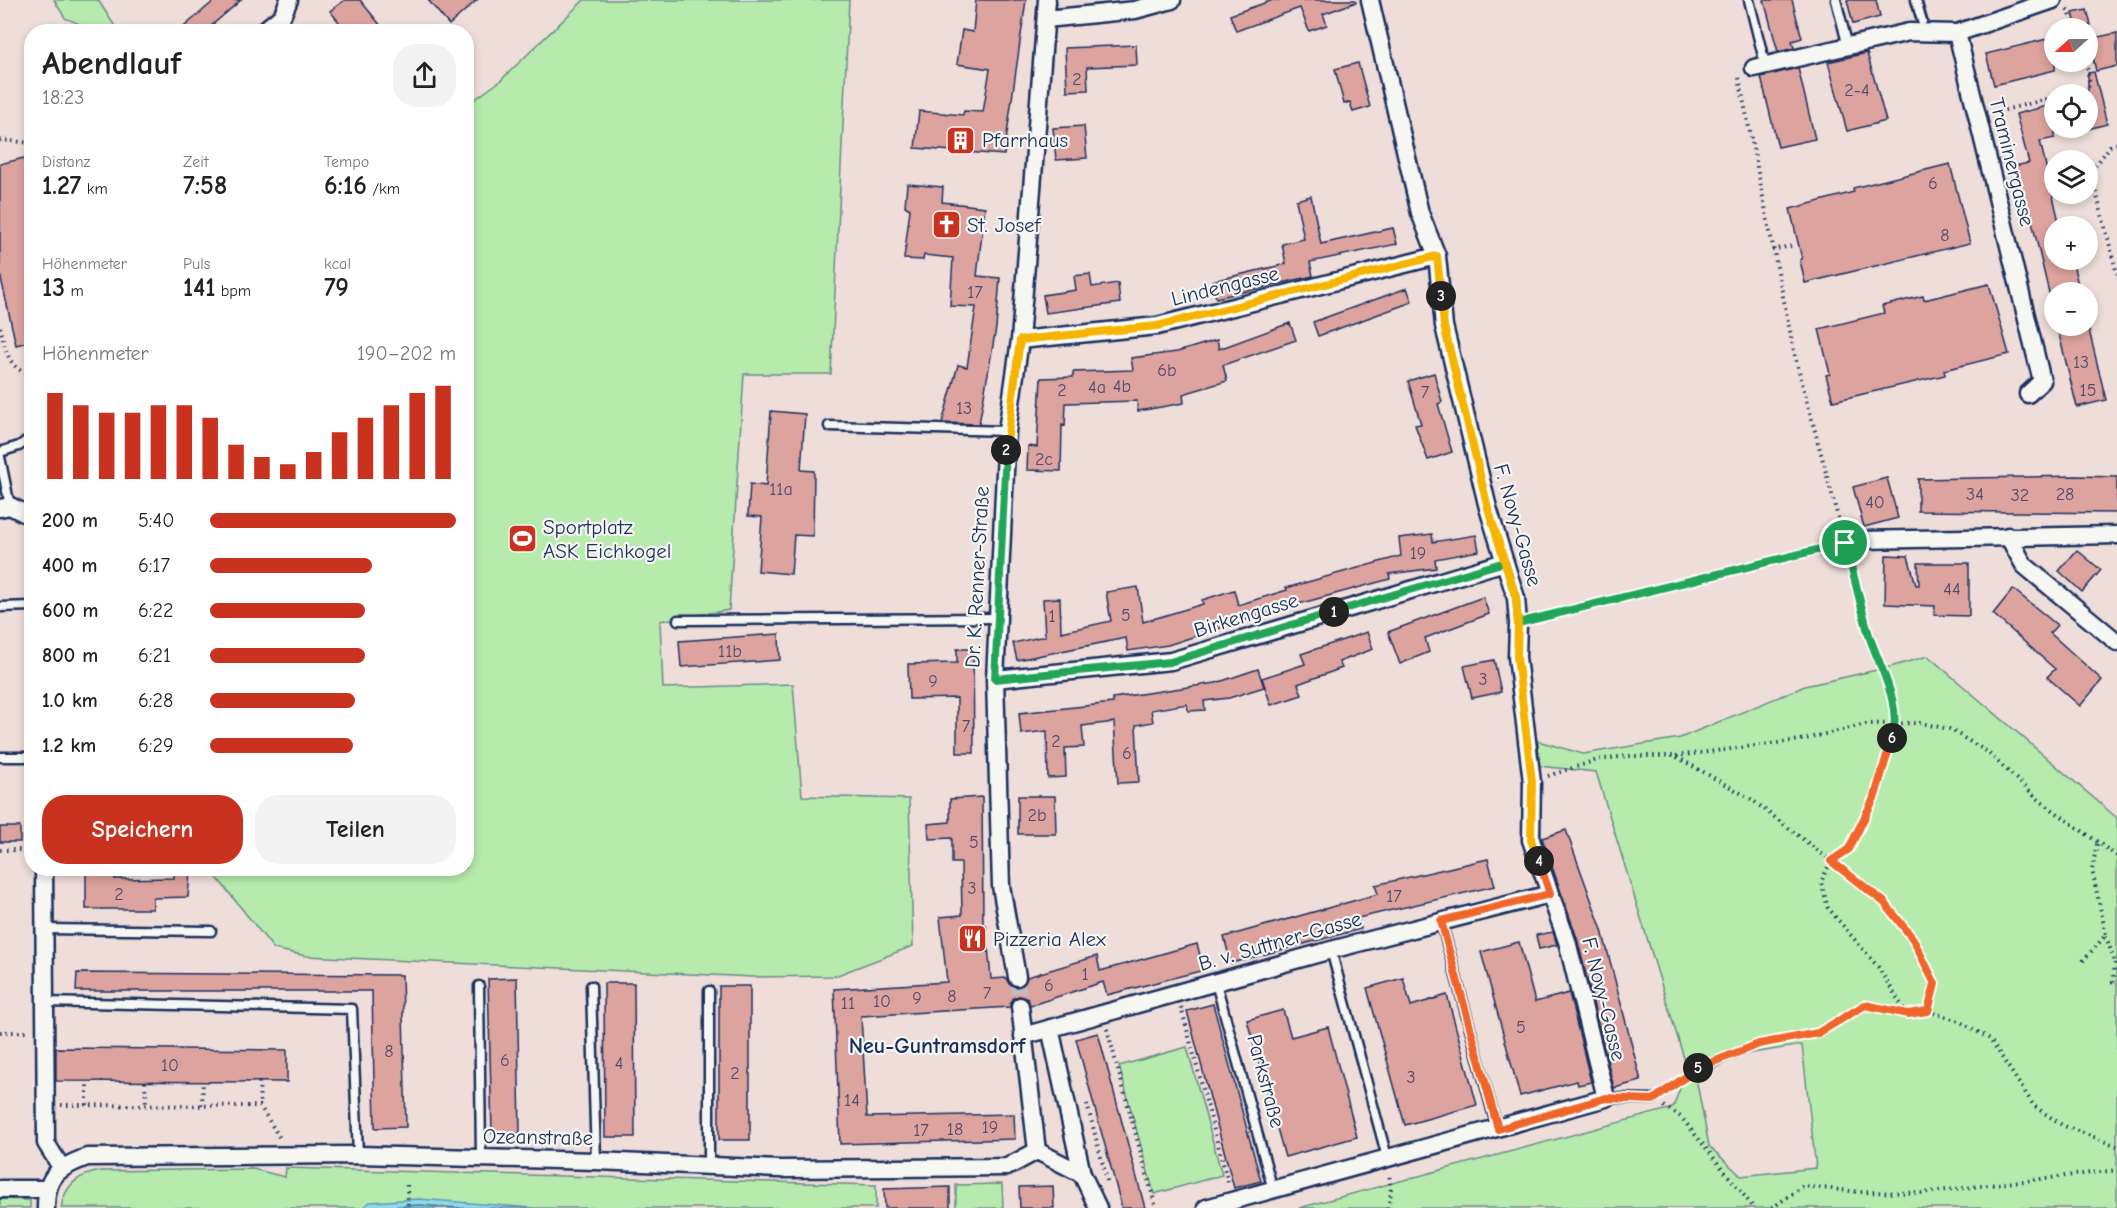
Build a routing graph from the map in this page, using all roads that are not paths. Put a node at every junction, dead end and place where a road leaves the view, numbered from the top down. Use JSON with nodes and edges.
{"nodes":[{"id":1,"x":289,"y":0,"type":"edge"},
{"id":2,"x":1047,"y":0,"type":"edge"},
{"id":3,"x":1172,"y":0,"type":"edge"},
{"id":4,"x":1370,"y":0,"type":"edge"},
{"id":5,"x":1749,"y":0,"type":"edge"},
{"id":6,"x":1836,"y":0,"type":"edge"},
{"id":7,"x":1916,"y":0,"type":"edge"},
{"id":8,"x":2053,"y":0,"type":"edge"},
{"id":9,"x":1046,"y":19,"type":"junction"},
{"id":10,"x":1922,"y":21,"type":"dead end"},
{"id":11,"x":272,"y":24,"type":"edge"},
{"id":12,"x":1958,"y":33,"type":"junction"},
{"id":13,"x":1846,"y":39,"type":"dead end"},
{"id":14,"x":1759,"y":64,"type":"joint"},
{"id":15,"x":1437,"y":256,"type":"junction"},
{"id":16,"x":1020,"y":340,"type":"junction"},
{"id":17,"x":2028,"y":394,"type":"dead end"},
{"id":18,"x":829,"y":426,"type":"dead end"},
{"id":19,"x":1007,"y":431,"type":"junction"},
{"id":20,"x":24,"y":443,"type":"edge"},
{"id":21,"x":0,"y":452,"type":"edge"},
{"id":22,"x":0,"y":457,"type":"edge"},
{"id":23,"x":5,"y":507,"type":"edge"},
{"id":24,"x":24,"y":514,"type":"edge"},
{"id":25,"x":2117,"y":535,"type":"edge"},
{"id":26,"x":2008,"y":536,"type":"junction"},
{"id":27,"x":1853,"y":541,"type":"road end"},
{"id":28,"x":1505,"y":562,"type":"junction"},
{"id":29,"x":24,"y":606,"type":"edge"},
{"id":30,"x":0,"y":607,"type":"edge"},
{"id":31,"x":998,"y":618,"type":"junction"},
{"id":32,"x":678,"y":620,"type":"dead end"},
{"id":33,"x":2117,"y":642,"type":"edge"},
{"id":34,"x":995,"y":679,"type":"junction"},
{"id":35,"x":0,"y":757,"type":"edge"},
{"id":36,"x":24,"y":757,"type":"edge"},
{"id":37,"x":44,"y":876,"type":"edge"},
{"id":38,"x":1550,"y":894,"type":"junction"},
{"id":39,"x":1441,"y":921,"type":"junction"},
{"id":40,"x":44,"y":929,"type":"junction"},
{"id":41,"x":211,"y":931,"type":"dead end"},
{"id":42,"x":1331,"y":950,"type":"junction"},
{"id":43,"x":1017,"y":977,"type":"tunnel mouth"},
{"id":44,"x":1216,"y":983,"type":"junction"},
{"id":45,"x":479,"y":986,"type":"dead end"},
{"id":46,"x":591,"y":986,"type":"dead end"},
{"id":47,"x":709,"y":992,"type":"dead end"},
{"id":48,"x":44,"y":1002,"type":"junction"},
{"id":49,"x":1020,"y":1006,"type":"tunnel mouth"},
{"id":50,"x":1050,"y":1028,"type":"junction"},
{"id":51,"x":1023,"y":1036,"type":"junction"},
{"id":52,"x":1606,"y":1098,"type":"junction"},
{"id":53,"x":1653,"y":1100,"type":"road end"},
{"id":54,"x":1498,"y":1129,"type":"junction"},
{"id":55,"x":1037,"y":1150,"type":"junction"},
{"id":56,"x":358,"y":1155,"type":"junction"},
{"id":57,"x":1388,"y":1157,"type":"junction"},
{"id":58,"x":481,"y":1158,"type":"junction"},
{"id":59,"x":596,"y":1161,"type":"junction"},
{"id":60,"x":709,"y":1166,"type":"junction"},
{"id":61,"x":61,"y":1167,"type":"junction"},
{"id":62,"x":1082,"y":1174,"type":"junction"},
{"id":63,"x":0,"y":1189,"type":"edge"},
{"id":64,"x":46,"y":1189,"type":"junction"},
{"id":65,"x":1273,"y":1191,"type":"junction"},
{"id":66,"x":46,"y":1208,"type":"edge"},
{"id":67,"x":1098,"y":1208,"type":"edge"},
{"id":68,"x":1206,"y":1208,"type":"edge"}],
"edges":[{"from":1,"to":11,"type":"street"},
{"from":2,"to":9,"type":"street","name":"Dr. K. Renner-Straße"},
{"from":3,"to":9,"type":"street"},
{"from":4,"to":15,"type":"street","name":"F. Novy-Gasse"},
{"from":5,"to":14,"type":"lane"},
{"from":6,"to":13,"type":"lane"},
{"from":7,"to":10,"type":"lane"},
{"from":8,"to":12,"type":"street"},
{"from":9,"to":16,"type":"street","name":"Dr. K. Renner-Straße"},
{"from":12,"to":14,"type":"street"},
{"from":12,"to":17,"type":"street","name":"Traminergasse"},
{"from":15,"to":16,"type":"street","name":"Lindengasse"},
{"from":15,"to":28,"type":"street","name":"F. Novy-Gasse"},
{"from":16,"to":19,"type":"street","name":"Dr. K. Renner-Straße"},
{"from":18,"to":19,"type":"lane"},
{"from":19,"to":31,"type":"street","name":"Dr. K. Renner-Straße"},
{"from":20,"to":21,"type":"lane"},
{"from":22,"to":23,"type":"lane"},
{"from":23,"to":24,"type":"street"},
{"from":25,"to":26,"type":"street"},
{"from":26,"to":27,"type":"street"},
{"from":26,"to":33,"type":"street"},
{"from":28,"to":34,"type":"street","name":"Birkengasse"},
{"from":28,"to":38,"type":"street","name":"F. Novy-Gasse"},
{"from":29,"to":30,"type":"lane"},
{"from":31,"to":32,"type":"lane"},
{"from":31,"to":34,"type":"street","name":"Dr. K. Renner-Straße"},
{"from":34,"to":43,"type":"street","name":"Dr. K. Renner-Straße"},
{"from":35,"to":36,"type":"lane"},
{"from":37,"to":40,"type":"street"},
{"from":38,"to":39,"type":"street","name":"B. v. Suttner-Gasse"},
{"from":38,"to":52,"type":"street","name":"F. Novy-Gasse"},
{"from":39,"to":42,"type":"street","name":"B. v. Suttner-Gasse"},
{"from":39,"to":54,"type":"lane"},
{"from":40,"to":41,"type":"lane"},
{"from":40,"to":48,"type":"street"},
{"from":42,"to":44,"type":"street","name":"B. v. Suttner-Gasse"},
{"from":42,"to":57,"type":"lane"},
{"from":44,"to":50,"type":"street","name":"B. v. Suttner-Gasse"},
{"from":44,"to":65,"type":"lane","name":"Parkstraße"},
{"from":45,"to":58,"type":"lane"},
{"from":46,"to":59,"type":"lane"},
{"from":47,"to":60,"type":"lane"},
{"from":48,"to":56,"type":"lane"},
{"from":48,"to":61,"type":"street"},
{"from":49,"to":51,"type":"street"},
{"from":50,"to":51,"type":"street","name":"B. v. Suttner-Gasse"},
{"from":50,"to":62,"type":"street"},
{"from":51,"to":55,"type":"street"},
{"from":52,"to":53,"type":"lane"},
{"from":52,"to":54,"type":"street"},
{"from":54,"to":57,"type":"street"},
{"from":55,"to":60,"type":"street","name":"Ozeanstraße"},
{"from":55,"to":62,"type":"street"},
{"from":56,"to":58,"type":"street","name":"Ozeanstraße"},
{"from":56,"to":61,"type":"street","name":"Ozeanstraße"},
{"from":57,"to":65,"type":"street"},
{"from":58,"to":59,"type":"street","name":"Ozeanstraße"},
{"from":59,"to":60,"type":"street","name":"Ozeanstraße"},
{"from":61,"to":64,"type":"street"},
{"from":62,"to":67,"type":"street"},
{"from":63,"to":64,"type":"street"},
{"from":64,"to":66,"type":"street"},
{"from":65,"to":68,"type":"street"}]}
